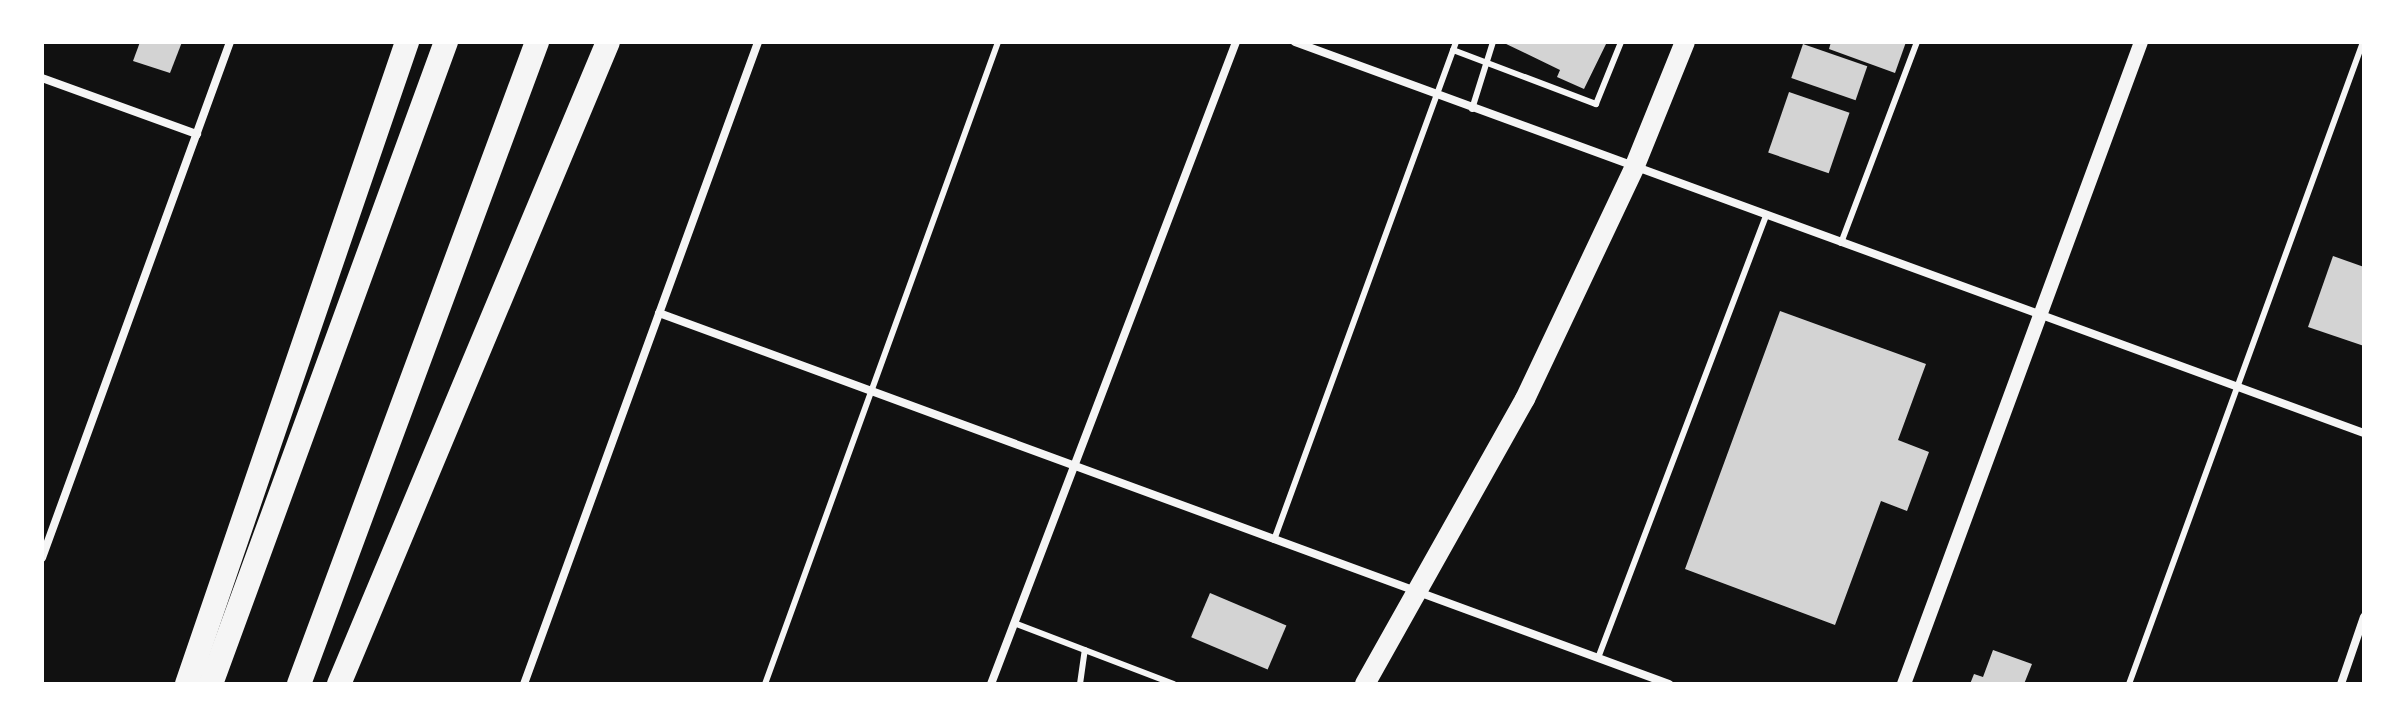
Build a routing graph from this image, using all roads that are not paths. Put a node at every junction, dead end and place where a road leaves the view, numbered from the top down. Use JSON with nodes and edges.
{"nodes":[{"id":1,"x":230,"y":42,"type":"edge"},
{"id":2,"x":407,"y":42,"type":"edge"},
{"id":3,"x":446,"y":42,"type":"edge"},
{"id":4,"x":537,"y":42,"type":"edge"},
{"id":5,"x":608,"y":42,"type":"edge"},
{"id":6,"x":758,"y":42,"type":"edge"},
{"id":7,"x":998,"y":42,"type":"edge"},
{"id":8,"x":1236,"y":42,"type":"edge"},
{"id":9,"x":1295,"y":42,"type":"edge"},
{"id":10,"x":1456,"y":42,"type":"edge"},
{"id":11,"x":1493,"y":42,"type":"edge"},
{"id":12,"x":1621,"y":42,"type":"edge"},
{"id":13,"x":1685,"y":42,"type":"edge"},
{"id":14,"x":1917,"y":42,"type":"edge"},
{"id":15,"x":2141,"y":42,"type":"edge"},
{"id":16,"x":2363,"y":42,"type":"edge"},
{"id":17,"x":1453,"y":50,"type":"junction"},
{"id":18,"x":1486,"y":63,"type":"junction"},
{"id":19,"x":42,"y":78,"type":"edge"},
{"id":20,"x":1436,"y":96,"type":"junction"},
{"id":21,"x":1472,"y":109,"type":"junction"},
{"id":22,"x":197,"y":134,"type":"junction"},
{"id":23,"x":1634,"y":168,"type":"junction"},
{"id":24,"x":1766,"y":216,"type":"junction"},
{"id":25,"x":1841,"y":243,"type":"junction"},
{"id":26,"x":659,"y":313,"type":"junction"},
{"id":27,"x":2042,"y":315,"type":"junction"},
{"id":28,"x":2238,"y":386,"type":"junction"},
{"id":29,"x":873,"y":393,"type":"junction"},
{"id":30,"x":2364,"y":433,"type":"edge"},
{"id":31,"x":1073,"y":468,"type":"junction"},
{"id":32,"x":1274,"y":540,"type":"junction"},
{"id":33,"x":42,"y":558,"type":"edge"},
{"id":34,"x":1419,"y":593,"type":"junction"},
{"id":35,"x":2364,"y":617,"type":"edge"},
{"id":36,"x":1014,"y":623,"type":"junction"},
{"id":37,"x":1085,"y":650,"type":"junction"},
{"id":38,"x":1598,"y":658,"type":"junction"},
{"id":39,"x":187,"y":684,"type":"edge"},
{"id":40,"x":211,"y":684,"type":"edge"},
{"id":41,"x":299,"y":684,"type":"edge"},
{"id":42,"x":339,"y":684,"type":"edge"},
{"id":43,"x":524,"y":684,"type":"edge"},
{"id":44,"x":765,"y":684,"type":"edge"},
{"id":45,"x":991,"y":684,"type":"edge"},
{"id":46,"x":1080,"y":684,"type":"edge"},
{"id":47,"x":1174,"y":684,"type":"edge"},
{"id":48,"x":1365,"y":684,"type":"edge"},
{"id":49,"x":1669,"y":684,"type":"edge"},
{"id":50,"x":1904,"y":684,"type":"edge"},
{"id":51,"x":2129,"y":684,"type":"edge"},
{"id":52,"x":2341,"y":684,"type":"edge"}],
"edges":[{"from":1,"to":22,"type":"street"},
{"from":2,"to":39,"type":"highway"},
{"from":3,"to":40,"type":"highway"},
{"from":4,"to":41,"type":"highway"},
{"from":5,"to":42,"type":"highway"},
{"from":6,"to":26,"type":"street"},
{"from":7,"to":29,"type":"lane"},
{"from":8,"to":31,"type":"street"},
{"from":9,"to":20,"type":"street"},
{"from":10,"to":17,"type":"lane"},
{"from":11,"to":18,"type":"lane"},
{"from":12,"to":18,"type":"lane"},
{"from":13,"to":23,"type":"main road"},
{"from":14,"to":25,"type":"lane"},
{"from":15,"to":27,"type":"street"},
{"from":16,"to":28,"type":"lane"},
{"from":17,"to":18,"type":"lane"},
{"from":17,"to":20,"type":"lane"},
{"from":18,"to":21,"type":"lane"},
{"from":19,"to":22,"type":"street"},
{"from":20,"to":21,"type":"street"},
{"from":20,"to":32,"type":"lane"},
{"from":21,"to":23,"type":"street"},
{"from":22,"to":33,"type":"street"},
{"from":23,"to":24,"type":"street"},
{"from":23,"to":34,"type":"main road"},
{"from":24,"to":25,"type":"street"},
{"from":24,"to":38,"type":"lane"},
{"from":25,"to":27,"type":"street"},
{"from":26,"to":29,"type":"street"},
{"from":26,"to":43,"type":"street"},
{"from":27,"to":28,"type":"street"},
{"from":27,"to":50,"type":"street"},
{"from":28,"to":30,"type":"street"},
{"from":28,"to":51,"type":"lane"},
{"from":29,"to":31,"type":"street"},
{"from":29,"to":44,"type":"lane"},
{"from":31,"to":32,"type":"street"},
{"from":31,"to":36,"type":"street"},
{"from":32,"to":34,"type":"street"},
{"from":34,"to":38,"type":"street"},
{"from":34,"to":48,"type":"main road"},
{"from":35,"to":52,"type":"street"},
{"from":36,"to":37,"type":"lane"},
{"from":36,"to":45,"type":"street"},
{"from":37,"to":46,"type":"lane"},
{"from":37,"to":47,"type":"lane"},
{"from":38,"to":49,"type":"street"}]}
